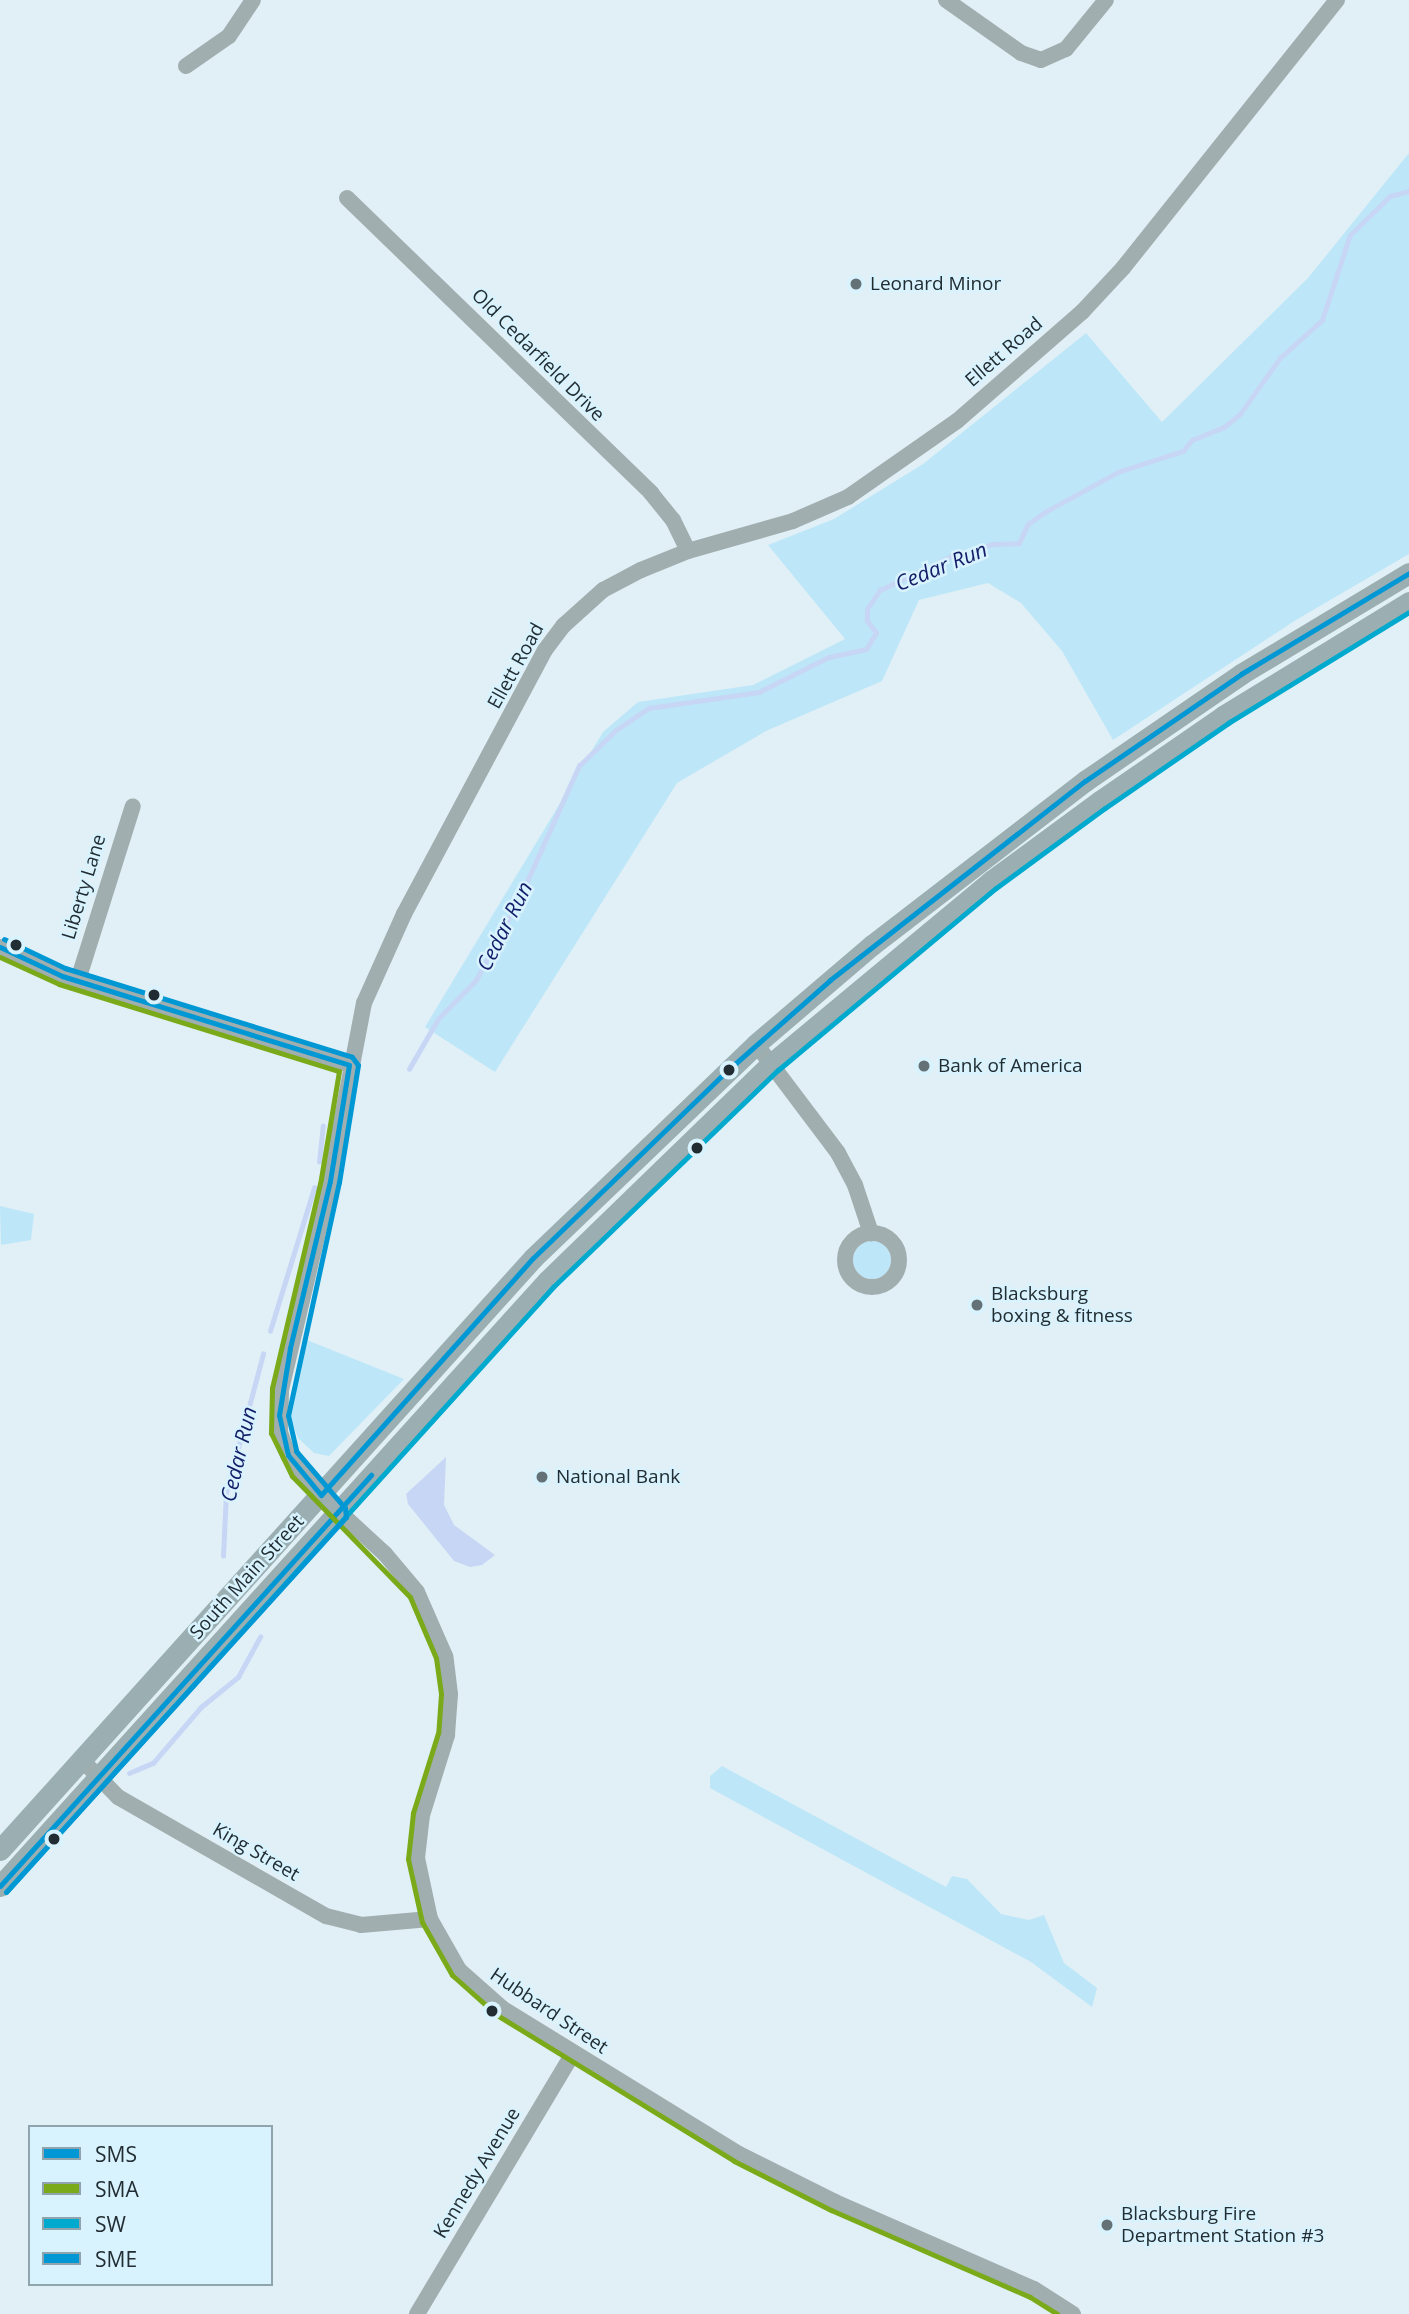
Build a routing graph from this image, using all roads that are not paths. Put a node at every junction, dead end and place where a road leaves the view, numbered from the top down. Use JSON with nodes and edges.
{"nodes":[{"id":1,"x":253,"y":0,"type":"edge"},
{"id":2,"x":946,"y":0,"type":"edge"},
{"id":3,"x":1106,"y":0,"type":"edge"},
{"id":4,"x":1337,"y":0,"type":"edge"},
{"id":5,"x":186,"y":66,"type":"dead end"},
{"id":6,"x":347,"y":198,"type":"dead end"},
{"id":7,"x":688,"y":551,"type":"junction"},
{"id":8,"x":1409,"y":573,"type":"edge"},
{"id":9,"x":1409,"y":602,"type":"edge"},
{"id":10,"x":133,"y":806,"type":"dead end"},
{"id":11,"x":0,"y":947,"type":"edge"},
{"id":12,"x":78,"y":980,"type":"junction"},
{"id":13,"x":756,"y":1044,"type":"junction"},
{"id":14,"x":772,"y":1063,"type":"junction"},
{"id":15,"x":349,"y":1065,"type":"junction"},
{"id":16,"x":870,"y":1233,"type":"dead end"},
{"id":17,"x":321,"y":1495,"type":"junction"},
{"id":18,"x":338,"y":1513,"type":"junction"},
{"id":19,"x":82,"y":1760,"type":"junction"},
{"id":20,"x":98,"y":1777,"type":"junction"},
{"id":21,"x":0,"y":1850,"type":"edge"},
{"id":22,"x":0,"y":1886,"type":"edge"},
{"id":23,"x":430,"y":1919,"type":"junction"},
{"id":24,"x":573,"y":2053,"type":"junction"},
{"id":25,"x":417,"y":2314,"type":"edge"},
{"id":26,"x":1073,"y":2314,"type":"edge"}],
"edges":[{"from":1,"to":5,"type":"street"},
{"from":2,"to":3,"type":"street"},
{"from":4,"to":7,"type":"street","name":"Ellett Road"},
{"from":6,"to":7,"type":"street","name":"Old Cedarfield Drive"},
{"from":7,"to":15,"type":"street","name":"Ellett Road"},
{"from":8,"to":13,"type":"main road","name":"South Main Street"},
{"from":9,"to":14,"type":"main road","name":"South Main Street"},
{"from":10,"to":12,"type":"street","name":"Liberty Lane"},
{"from":11,"to":12,"type":"street"},
{"from":12,"to":15,"type":"street"},
{"from":13,"to":14,"type":"street"},
{"from":13,"to":17,"type":"main road","name":"South Main Street"},
{"from":14,"to":16,"type":"street"},
{"from":14,"to":18,"type":"main road","name":"South Main Street"},
{"from":15,"to":17,"type":"street","name":"Ellett Road"},
{"from":17,"to":18,"type":"street","name":"Ellett Road"},
{"from":17,"to":19,"type":"main road","name":"South Main Street"},
{"from":18,"to":20,"type":"main road","name":"South Main Street"},
{"from":18,"to":23,"type":"street","name":"Hubbard Street"},
{"from":19,"to":20,"type":"street","name":"King Street"},
{"from":19,"to":21,"type":"main road","name":"South Main Street"},
{"from":20,"to":22,"type":"main road","name":"South Main Street"},
{"from":20,"to":23,"type":"street","name":"King Street"},
{"from":23,"to":24,"type":"street","name":"Hubbard Street"},
{"from":24,"to":25,"type":"street","name":"Kennedy Avenue"},
{"from":24,"to":26,"type":"street","name":"Hubbard Street"}]}
